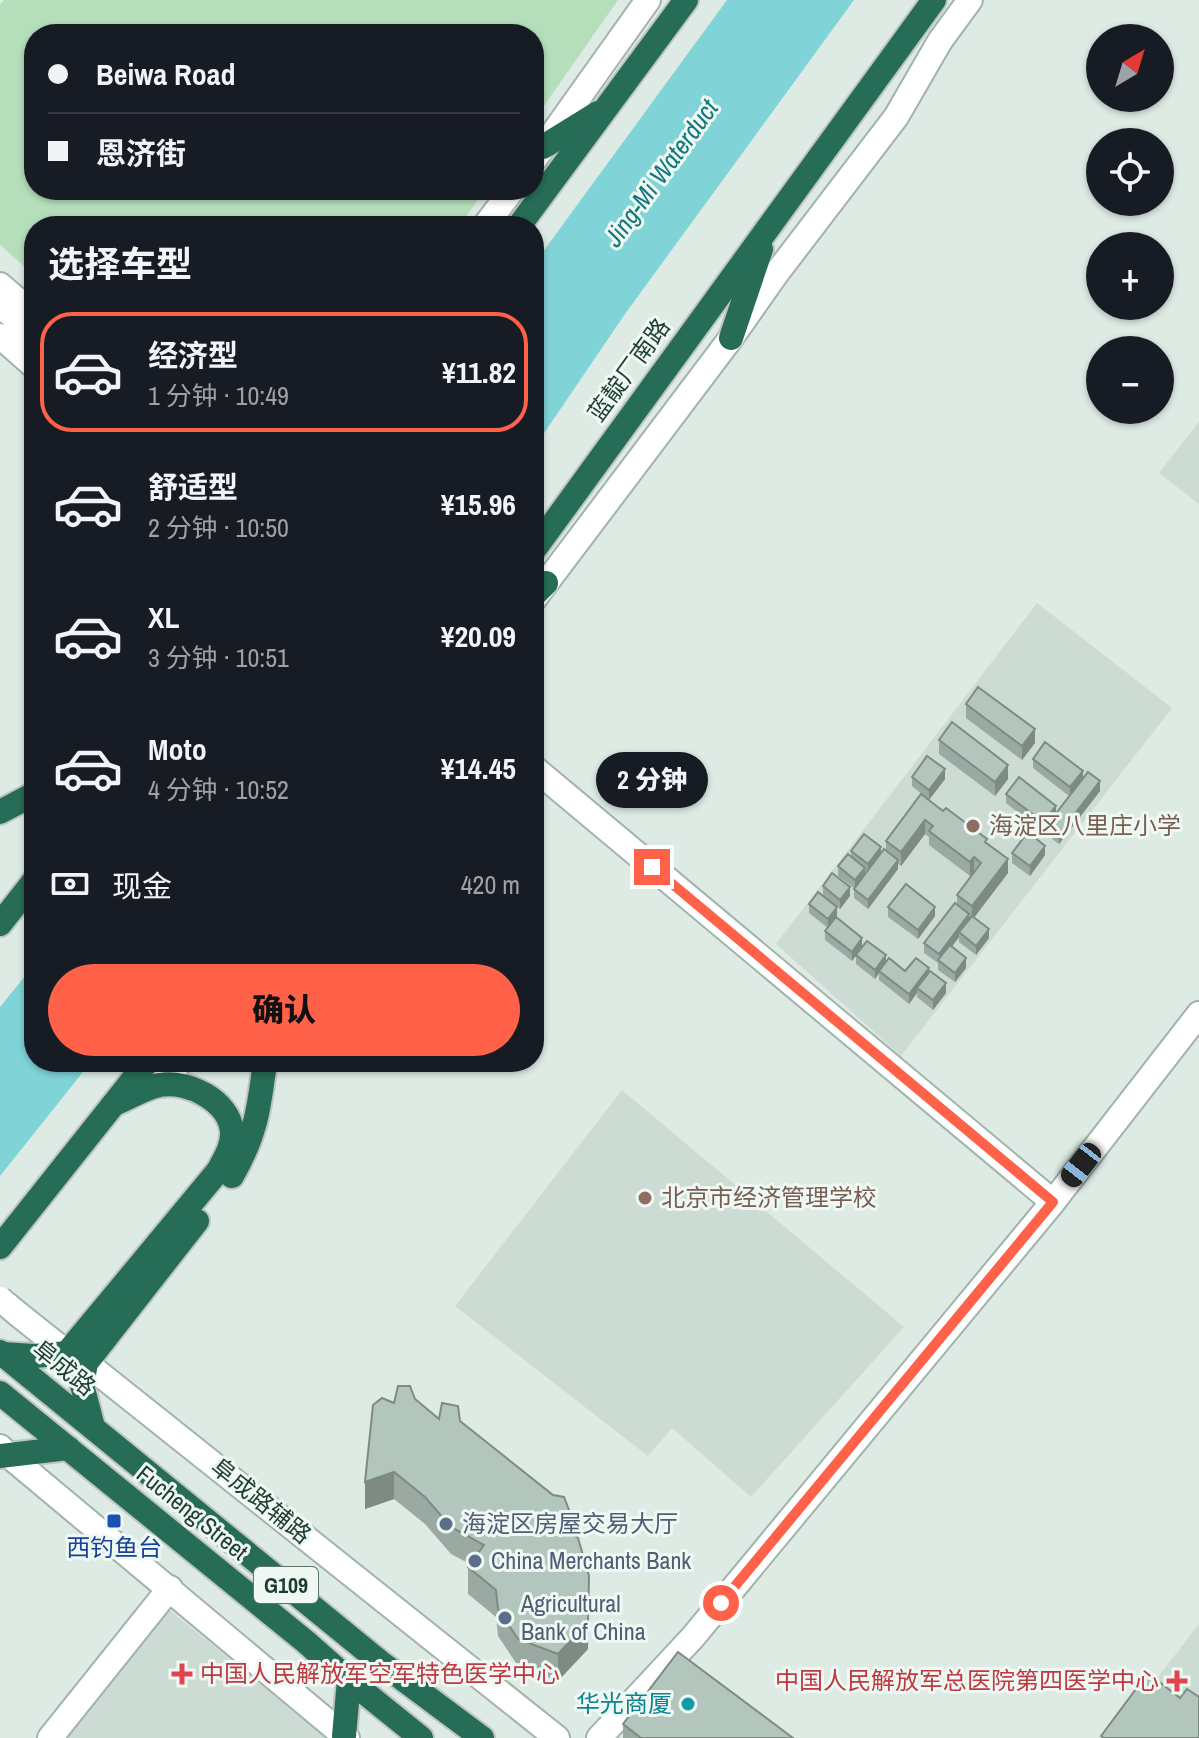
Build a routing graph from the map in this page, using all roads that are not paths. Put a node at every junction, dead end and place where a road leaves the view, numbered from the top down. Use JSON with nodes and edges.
{"nodes":[{"id":1,"x":648,"y":0,"type":"edge"},
{"id":2,"x":686,"y":0,"type":"edge"},
{"id":3,"x":934,"y":0,"type":"edge"},
{"id":4,"x":970,"y":0,"type":"edge"},
{"id":5,"x":610,"y":105,"type":"junction"},
{"id":6,"x":544,"y":147,"type":"edge"},
{"id":7,"x":544,"y":151,"type":"edge"},
{"id":8,"x":544,"y":193,"type":"edge"},
{"id":9,"x":539,"y":200,"type":"edge"},
{"id":10,"x":527,"y":216,"type":"edge"},
{"id":11,"x":770,"y":224,"type":"junction"},
{"id":12,"x":0,"y":285,"type":"edge"},
{"id":13,"x":0,"y":305,"type":"edge"},
{"id":14,"x":24,"y":305,"type":"edge"},
{"id":15,"x":24,"y":326,"type":"edge"},
{"id":16,"x":0,"y":336,"type":"edge"},
{"id":17,"x":731,"y":338,"type":"junction"},
{"id":18,"x":24,"y":357,"type":"edge"},
{"id":19,"x":544,"y":536,"type":"edge"},
{"id":20,"x":544,"y":584,"type":"edge"},
{"id":21,"x":544,"y":776,"type":"edge"},
{"id":22,"x":24,"y":799,"type":"edge"},
{"id":23,"x":0,"y":812,"type":"edge"},
{"id":24,"x":24,"y":894,"type":"edge"},
{"id":25,"x":0,"y":924,"type":"edge"},
{"id":26,"x":1199,"y":1014,"type":"edge"},
{"id":27,"x":139,"y":1072,"type":"edge"},
{"id":28,"x":172,"y":1072,"type":"edge"},
{"id":29,"x":263,"y":1072,"type":"edge"},
{"id":30,"x":161,"y":1085,"type":"junction"},
{"id":31,"x":114,"y":1104,"type":"junction"},
{"id":32,"x":1053,"y":1202,"type":"junction"},
{"id":33,"x":0,"y":1247,"type":"edge"},
{"id":34,"x":9,"y":1307,"type":"edge"},
{"id":35,"x":1,"y":1353,"type":"edge"},
{"id":36,"x":77,"y":1358,"type":"junction"},
{"id":37,"x":0,"y":1393,"type":"edge"},
{"id":38,"x":93,"y":1427,"type":"junction"},
{"id":39,"x":68,"y":1448,"type":"junction"},
{"id":40,"x":2,"y":1452,"type":"edge"},
{"id":41,"x":170,"y":1588,"type":"junction"},
{"id":42,"x":349,"y":1680,"type":"junction"},
{"id":43,"x":346,"y":1737,"type":"edge"},
{"id":44,"x":50,"y":1738,"type":"edge"},
{"id":45,"x":421,"y":1738,"type":"edge"},
{"id":46,"x":482,"y":1738,"type":"edge"},
{"id":47,"x":557,"y":1738,"type":"edge"},
{"id":48,"x":599,"y":1738,"type":"edge"}],
"edges":[{"from":1,"to":6,"type":"street"},
{"from":2,"to":5,"type":"highway"},
{"from":3,"to":11,"type":"highway","name":"蓝靛厂南路"},
{"from":4,"to":17,"type":"street"},
{"from":5,"to":7,"type":"highway"},
{"from":5,"to":8,"type":"highway"},
{"from":9,"to":10,"type":"highway"},
{"from":11,"to":17,"type":"highway"},
{"from":11,"to":19,"type":"highway","name":"蓝靛厂南路"},
{"from":12,"to":14,"type":"street"},
{"from":13,"to":15,"type":"street"},
{"from":16,"to":18,"type":"street"},
{"from":17,"to":20,"type":"street"},
{"from":21,"to":32,"type":"street"},
{"from":22,"to":23,"type":"highway"},
{"from":24,"to":25,"type":"highway"},
{"from":26,"to":32,"type":"street"},
{"from":27,"to":31,"type":"highway"},
{"from":28,"to":30,"type":"street"},
{"from":29,"to":36,"type":"highway"},
{"from":30,"to":31,"type":"highway"},
{"from":30,"to":36,"type":"highway"},
{"from":31,"to":33,"type":"highway"},
{"from":32,"to":48,"type":"street"},
{"from":34,"to":36,"type":"street","name":"阜成路辅路"},
{"from":35,"to":36,"type":"highway"},
{"from":35,"to":38,"type":"highway","name":"阜成路","number":"G109"},
{"from":36,"to":38,"type":"highway"},
{"from":36,"to":47,"type":"street","name":"阜成路辅路"},
{"from":37,"to":39,"type":"highway","name":"Fucheng Street","number":"G109"},
{"from":38,"to":46,"type":"highway","name":"Fucheng Street","number":"G109"},
{"from":39,"to":40,"type":"highway"},
{"from":39,"to":42,"type":"highway","name":"Fucheng Street","number":"G109"},
{"from":40,"to":41,"type":"street"},
{"from":41,"to":43,"type":"street"},
{"from":41,"to":44,"type":"street"},
{"from":42,"to":43,"type":"highway"},
{"from":42,"to":45,"type":"highway","name":"Fucheng Street","number":"G109"}]}
